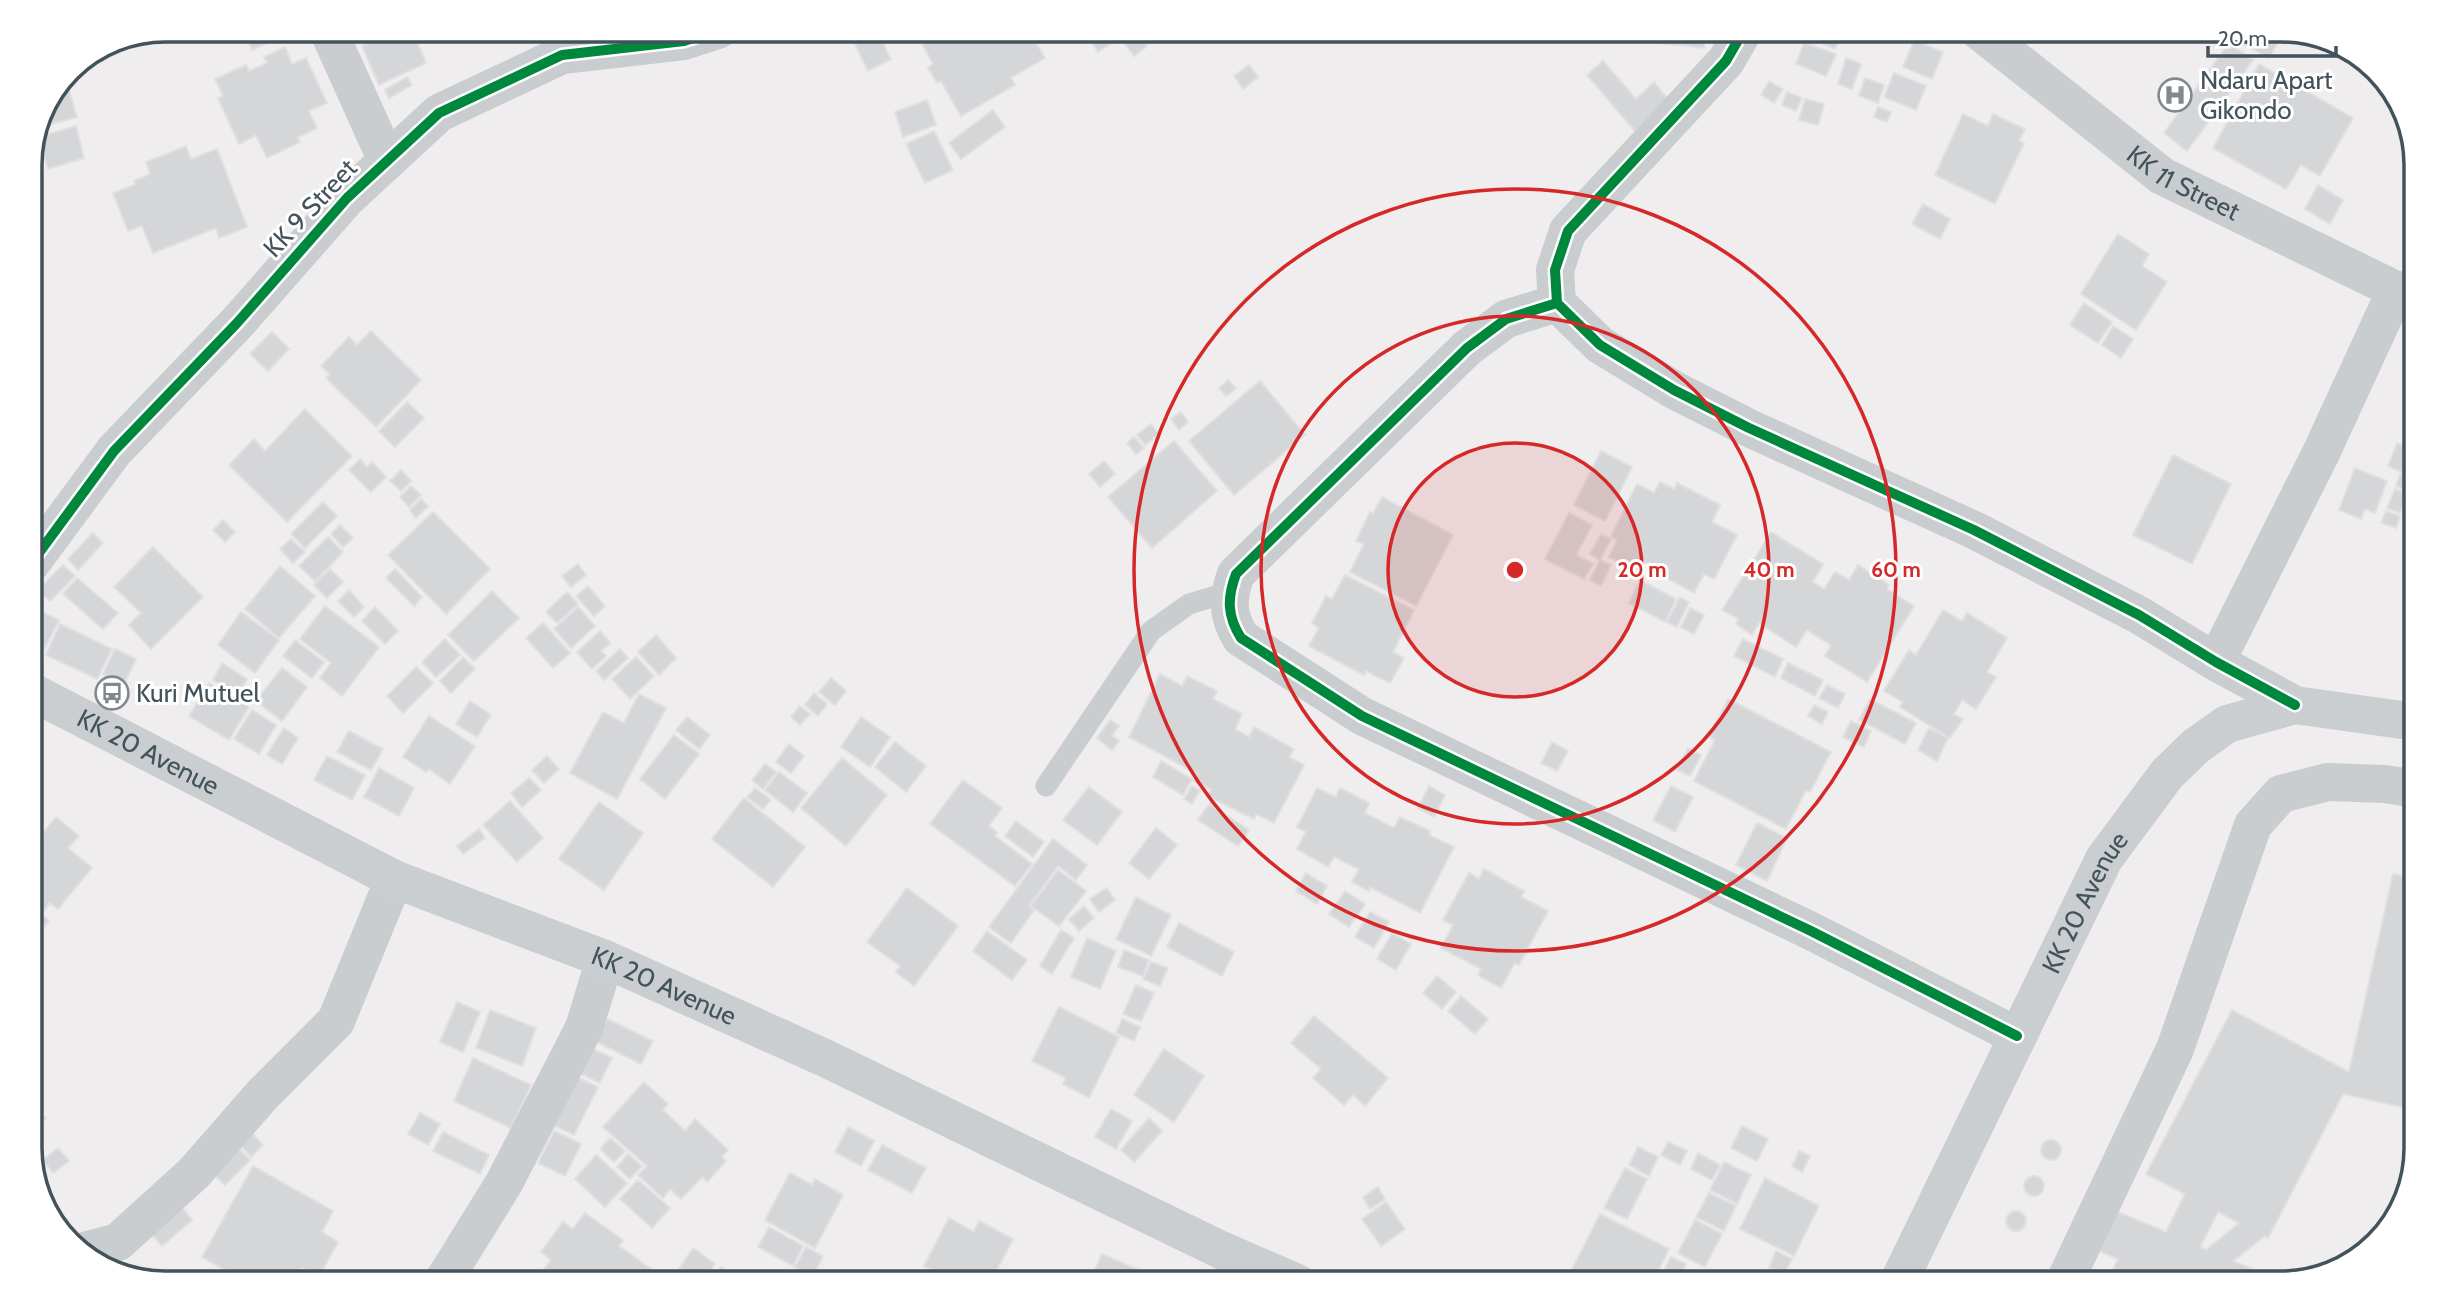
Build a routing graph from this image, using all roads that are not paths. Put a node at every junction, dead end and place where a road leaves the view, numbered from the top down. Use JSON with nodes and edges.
{"nodes":[{"id":1,"x":333,"y":42,"type":"edge"},
{"id":2,"x":641,"y":42,"type":"edge"},
{"id":3,"x":1737,"y":42,"type":"edge"},
{"id":4,"x":1993,"y":42,"type":"edge"},
{"id":5,"x":387,"y":161,"type":"junction"},
{"id":6,"x":2404,"y":292,"type":"edge"},
{"id":7,"x":2404,"y":297,"type":"edge"},
{"id":8,"x":1558,"y":303,"type":"junction"},
{"id":9,"x":42,"y":549,"type":"edge"},
{"id":10,"x":1229,"y":592,"type":"junction"},
{"id":11,"x":2216,"y":662,"type":"junction"},
{"id":12,"x":42,"y":697,"type":"edge"},
{"id":13,"x":2295,"y":705,"type":"junction"},
{"id":14,"x":2404,"y":720,"type":"edge"},
{"id":15,"x":1046,"y":786,"type":"dead end"},
{"id":16,"x":2404,"y":787,"type":"edge"},
{"id":17,"x":394,"y":878,"type":"junction"},
{"id":18,"x":606,"y":959,"type":"junction"},
{"id":19,"x":2017,"y":1036,"type":"junction"},
{"id":20,"x":94,"y":1248,"type":"edge"},
{"id":21,"x":449,"y":1271,"type":"edge"},
{"id":22,"x":1269,"y":1271,"type":"edge"},
{"id":23,"x":1904,"y":1271,"type":"edge"},
{"id":24,"x":2070,"y":1271,"type":"edge"}],
"edges":[{"from":1,"to":5,"type":"street"},
{"from":2,"to":5,"type":"street","name":"KK 9 Street"},
{"from":3,"to":8,"type":"street"},
{"from":4,"to":6,"type":"street","name":"KK 11 Street"},
{"from":5,"to":9,"type":"street","name":"KK 9 Street"},
{"from":7,"to":11,"type":"street"},
{"from":8,"to":10,"type":"street"},
{"from":8,"to":11,"type":"street"},
{"from":10,"to":15,"type":"lane"},
{"from":10,"to":19,"type":"street"},
{"from":11,"to":13,"type":"street"},
{"from":12,"to":17,"type":"main road","name":"KK 20 Avenue"},
{"from":13,"to":14,"type":"main road","name":"KK 20 Avenue"},
{"from":13,"to":19,"type":"main road","name":"KK 20 Avenue"},
{"from":16,"to":24,"type":"street"},
{"from":17,"to":18,"type":"main road","name":"KK 20 Avenue"},
{"from":17,"to":20,"type":"street"},
{"from":18,"to":21,"type":"street"},
{"from":18,"to":22,"type":"main road","name":"KK 20 Avenue"},
{"from":19,"to":23,"type":"main road","name":"KK 20 Avenue"}]}
